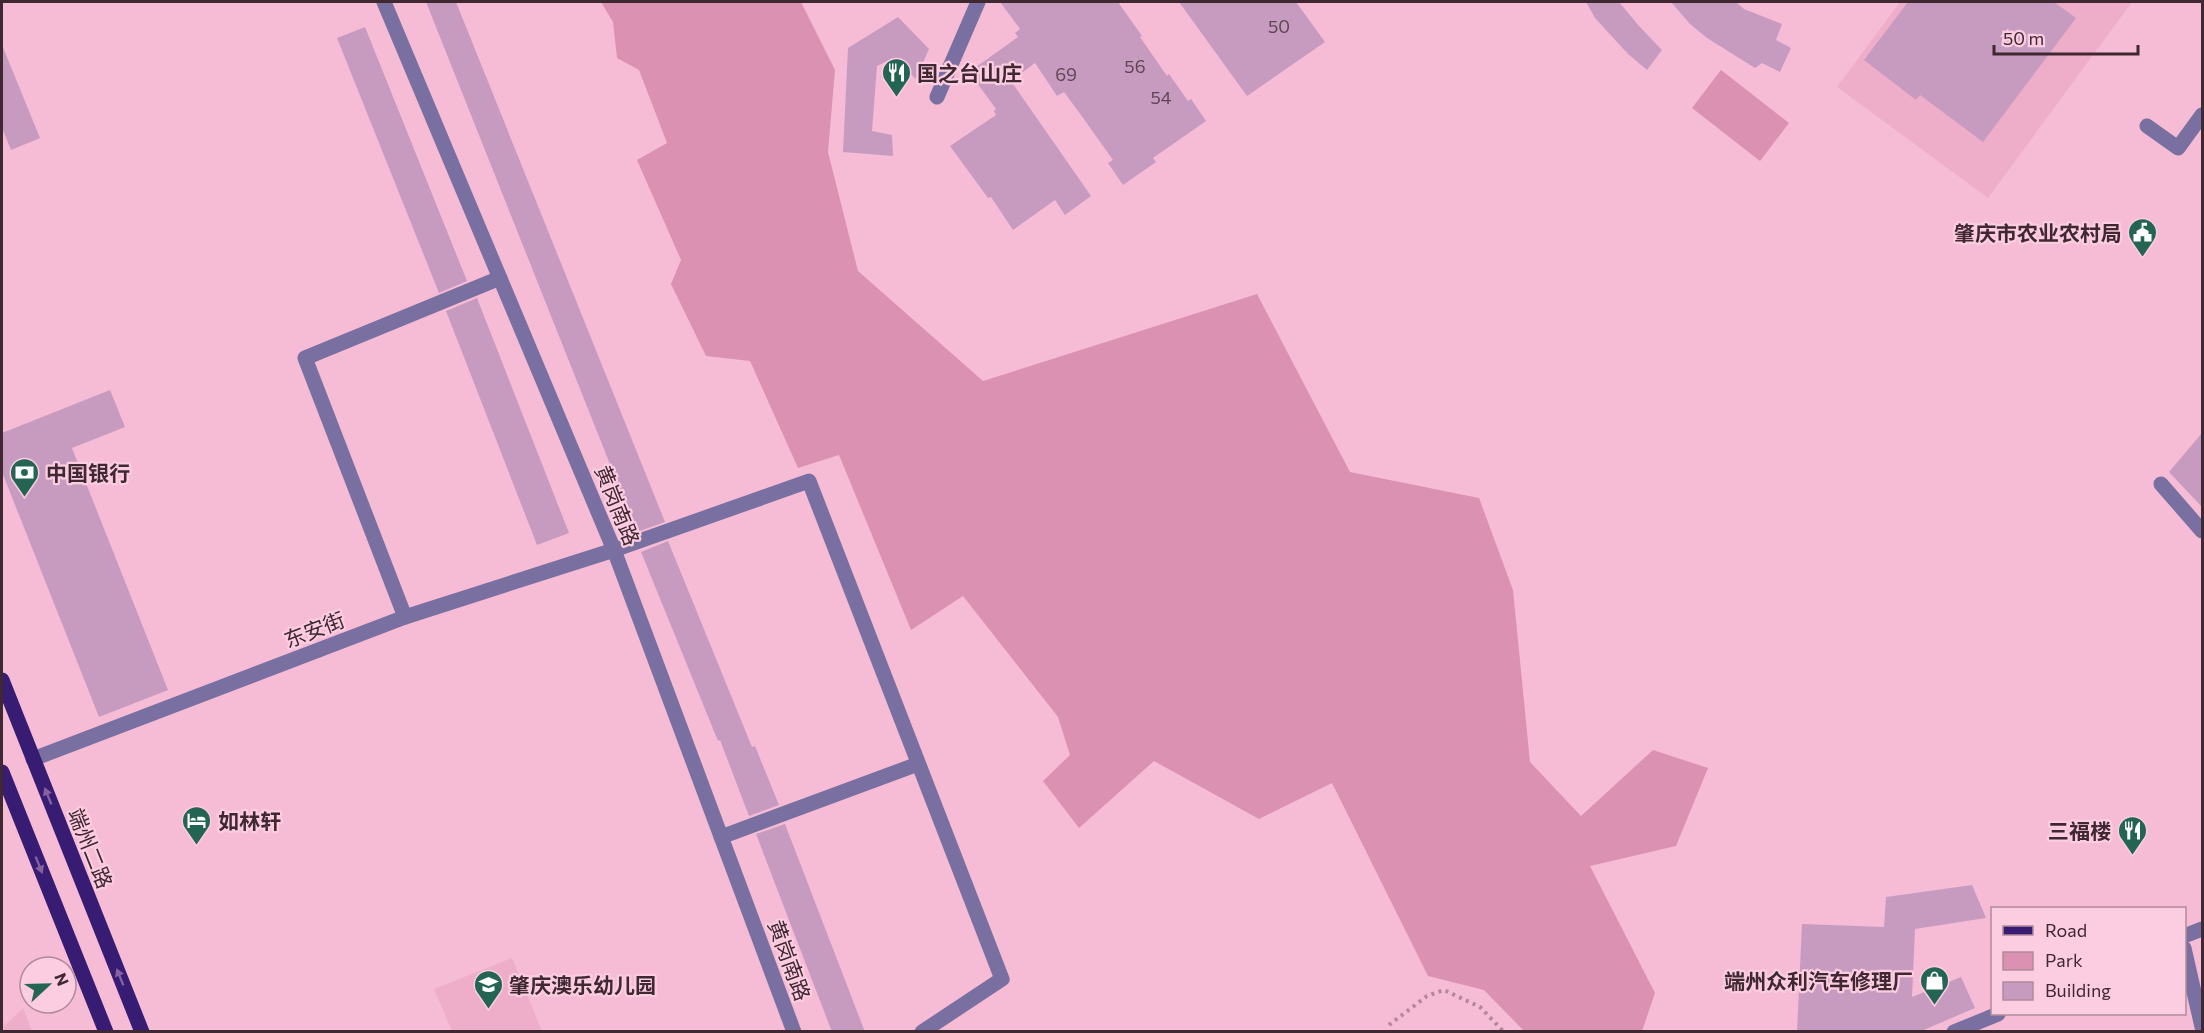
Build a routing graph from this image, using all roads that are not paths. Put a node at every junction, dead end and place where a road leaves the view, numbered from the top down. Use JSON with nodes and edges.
{"nodes":[{"id":1,"x":384,"y":2,"type":"edge"},
{"id":2,"x":978,"y":2,"type":"edge"},
{"id":3,"x":937,"y":97,"type":"dead end"},
{"id":4,"x":2202,"y":115,"type":"edge"},
{"id":5,"x":2147,"y":126,"type":"dead end"},
{"id":6,"x":500,"y":278,"type":"junction"},
{"id":7,"x":2161,"y":484,"type":"dead end"},
{"id":8,"x":2202,"y":531,"type":"edge"},
{"id":9,"x":614,"y":549,"type":"junction"},
{"id":10,"x":405,"y":617,"type":"junction"},
{"id":11,"x":2,"y":680,"type":"edge"},
{"id":12,"x":33,"y":759,"type":"junction"},
{"id":13,"x":918,"y":764,"type":"junction"},
{"id":14,"x":2,"y":772,"type":"edge"},
{"id":15,"x":722,"y":837,"type":"junction"},
{"id":16,"x":2202,"y":929,"type":"edge"},
{"id":17,"x":2186,"y":935,"type":"edge"},
{"id":18,"x":2186,"y":957,"type":"edge"},
{"id":19,"x":1996,"y":1015,"type":"edge"},
{"id":20,"x":2202,"y":1027,"type":"edge"},
{"id":21,"x":793,"y":1031,"type":"edge"},
{"id":22,"x":106,"y":1032,"type":"edge"},
{"id":23,"x":142,"y":1032,"type":"edge"},
{"id":24,"x":922,"y":1032,"type":"edge"},
{"id":25,"x":1954,"y":1032,"type":"edge"}],
"edges":[{"from":1,"to":6,"type":"street","name":"黄岗南路"},
{"from":2,"to":3,"type":"street"},
{"from":4,"to":5,"type":"street"},
{"from":6,"to":9,"type":"street","name":"黄岗南路"},
{"from":6,"to":10,"type":"street"},
{"from":7,"to":8,"type":"street"},
{"from":9,"to":10,"type":"street","name":"东安街"},
{"from":9,"to":13,"type":"street","name":"东安街"},
{"from":9,"to":15,"type":"street","name":"黄岗南路"},
{"from":10,"to":12,"type":"street","name":"东安街"},
{"from":11,"to":12,"type":"main road","name":"端州二路"},
{"from":23,"to":12,"type":"main road","name":"端州二路","one_way":true},
{"from":13,"to":15,"type":"street"},
{"from":13,"to":24,"type":"street"},
{"from":14,"to":22,"type":"main road","one_way":true},
{"from":15,"to":21,"type":"street","name":"黄岗南路"},
{"from":16,"to":17,"type":"street"},
{"from":18,"to":20,"type":"street"},
{"from":19,"to":25,"type":"street"}]}
